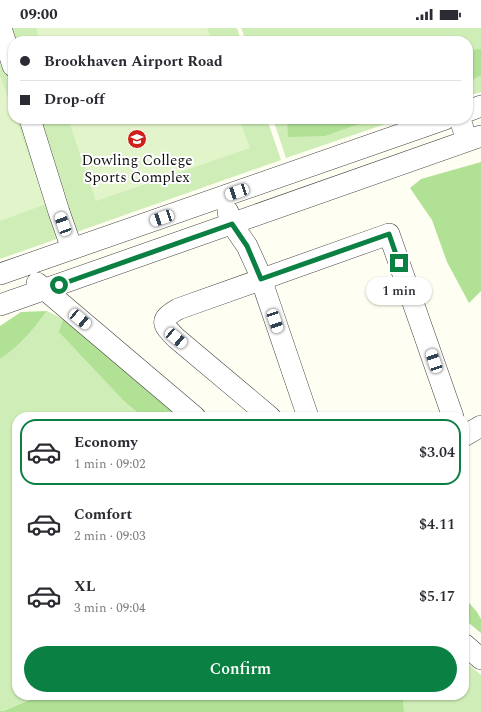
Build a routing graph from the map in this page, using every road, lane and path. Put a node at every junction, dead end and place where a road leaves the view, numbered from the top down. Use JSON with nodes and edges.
{"nodes":[{"id":1,"x":1,"y":28,"type":"edge"},
{"id":2,"x":8,"y":50,"type":"edge"},
{"id":3,"x":32,"y":124,"type":"edge"},
{"id":4,"x":431,"y":124,"type":"edge"},
{"id":5,"x":464,"y":124,"type":"edge"},
{"id":6,"x":474,"y":139,"type":"edge"},
{"id":7,"x":222,"y":197,"type":"junction"},
{"id":8,"x":232,"y":224,"type":"junction"},
{"id":9,"x":72,"y":249,"type":"junction"},
{"id":10,"x":9,"y":271,"type":"edge"},
{"id":11,"x":261,"y":279,"type":"junction"},
{"id":12,"x":45,"y":290,"type":"junction"},
{"id":13,"x":0,"y":306,"type":"edge"},
{"id":14,"x":189,"y":412,"type":"edge"},
{"id":15,"x":264,"y":412,"type":"edge"},
{"id":16,"x":306,"y":412,"type":"edge"},
{"id":17,"x":451,"y":412,"type":"edge"},
{"id":18,"x":481,"y":426,"type":"edge"},
{"id":19,"x":469,"y":433,"type":"edge"},
{"id":20,"x":469,"y":648,"type":"edge"},
{"id":21,"x":481,"y":659,"type":"edge"}],
"edges":[{"from":1,"to":2,"type":"street"},
{"from":3,"to":9,"type":"street"},
{"from":4,"to":7,"type":"street"},
{"from":5,"to":6,"type":"street"},
{"from":6,"to":8,"type":"street"},
{"from":7,"to":8,"type":"street"},
{"from":7,"to":9,"type":"street"},
{"from":8,"to":11,"type":"street"},
{"from":8,"to":12,"type":"street"},
{"from":9,"to":10,"type":"street"},
{"from":10,"to":12,"type":"street"},
{"from":11,"to":15,"type":"street"},
{"from":11,"to":16,"type":"street"},
{"from":11,"to":17,"type":"street"},
{"from":12,"to":13,"type":"street"},
{"from":12,"to":14,"type":"street"},
{"from":18,"to":19,"type":"street"},
{"from":20,"to":21,"type":"street"}]}
